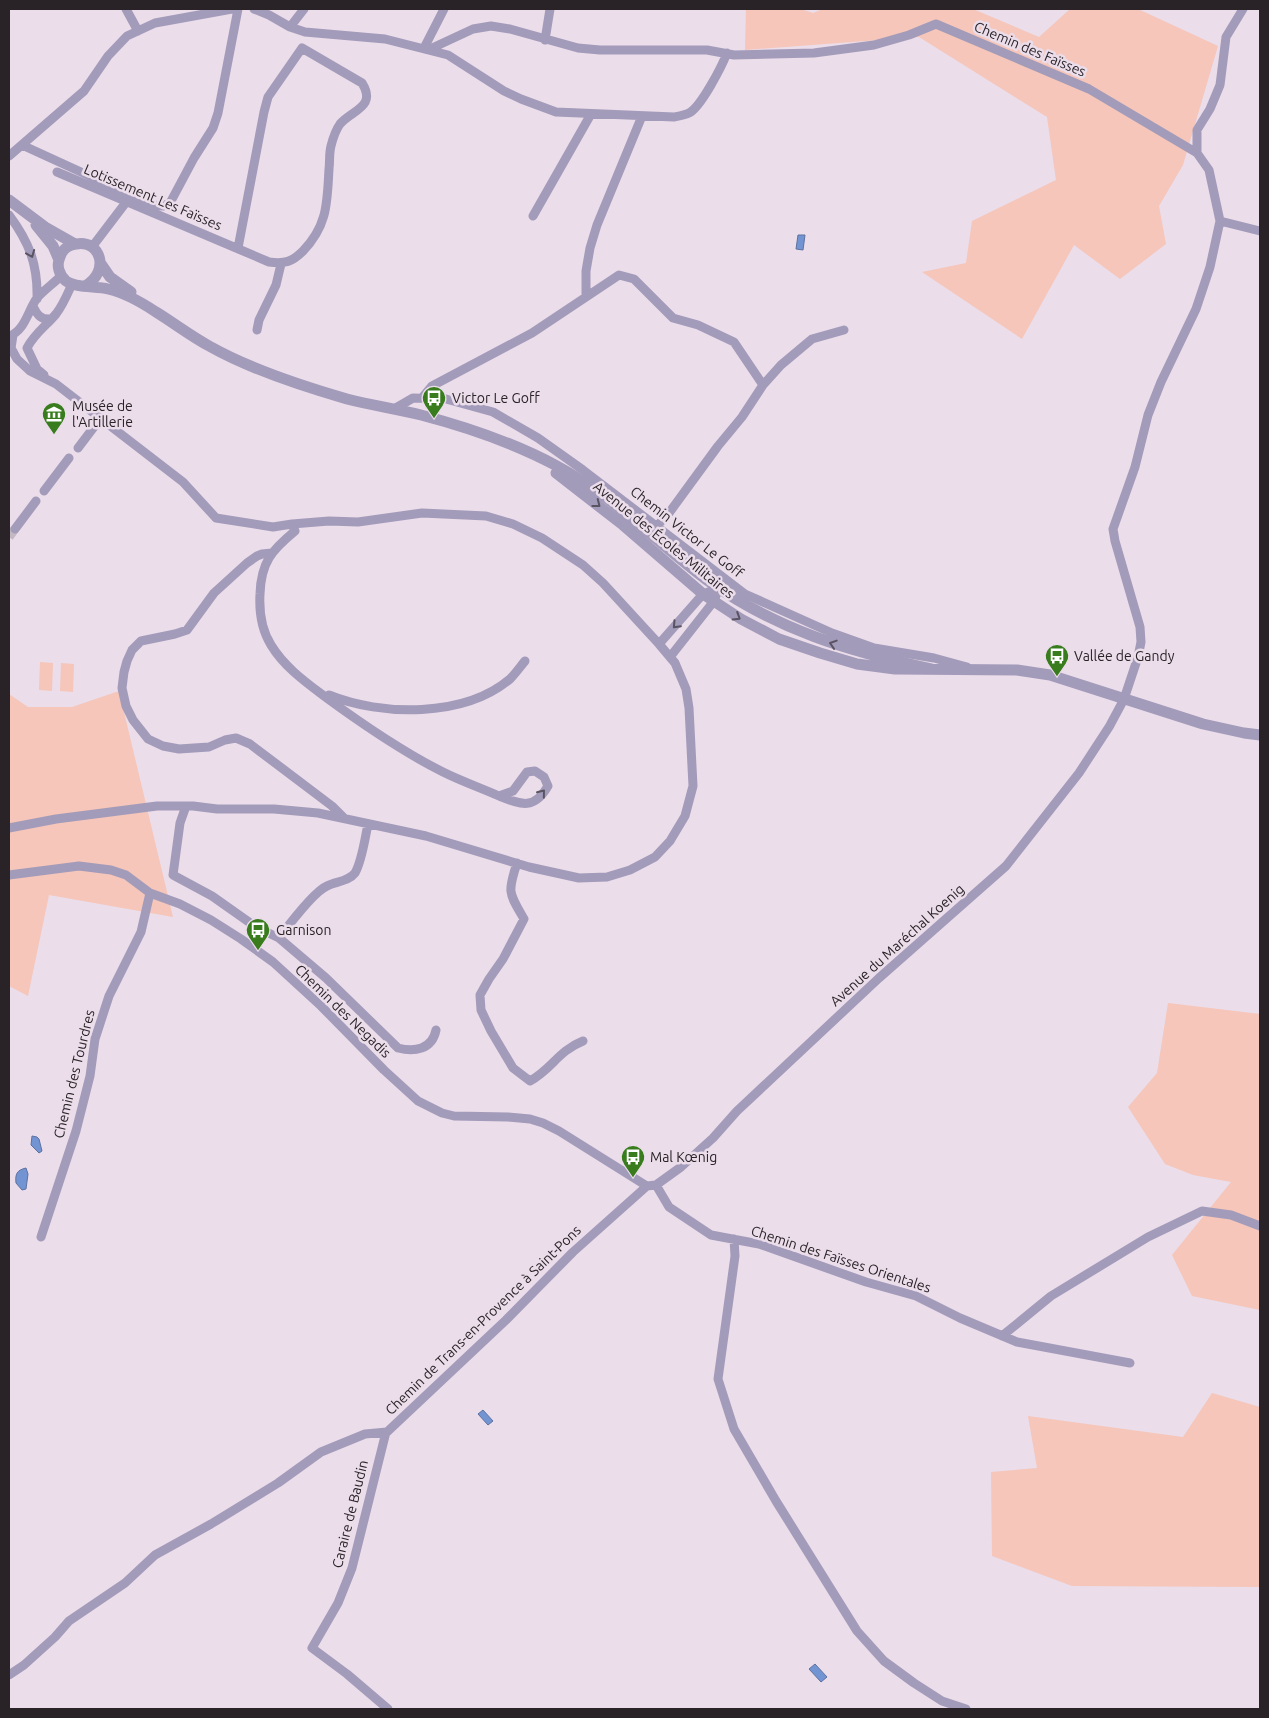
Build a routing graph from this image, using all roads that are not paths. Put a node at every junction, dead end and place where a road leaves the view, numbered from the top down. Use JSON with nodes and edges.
{"nodes":[{"id":1,"x":126,"y":9,"type":"edge"},
{"id":2,"x":232,"y":9,"type":"edge"},
{"id":3,"x":238,"y":9,"type":"edge"},
{"id":4,"x":304,"y":9,"type":"edge"},
{"id":5,"x":444,"y":9,"type":"edge"},
{"id":6,"x":550,"y":9,"type":"edge"},
{"id":7,"x":1243,"y":9,"type":"edge"},
{"id":8,"x":259,"y":10,"type":"edge"},
{"id":9,"x":290,"y":27,"type":"junction"},
{"id":10,"x":138,"y":31,"type":"junction"},
{"id":11,"x":545,"y":40,"type":"junction"},
{"id":12,"x":427,"y":49,"type":"junction"},
{"id":13,"x":727,"y":53,"type":"junction"},
{"id":14,"x":591,"y":114,"type":"junction"},
{"id":15,"x":642,"y":116,"type":"junction"},
{"id":16,"x":22,"y":145,"type":"junction"},
{"id":17,"x":1197,"y":153,"type":"junction"},
{"id":18,"x":9,"y":156,"type":"edge"},
{"id":19,"x":57,"y":172,"type":"dead end"},
{"id":20,"x":127,"y":201,"type":"junction"},
{"id":21,"x":13,"y":203,"type":"edge"},
{"id":22,"x":9,"y":215,"type":"edge"},
{"id":23,"x":533,"y":216,"type":"dead end"},
{"id":24,"x":1220,"y":221,"type":"junction"},
{"id":25,"x":1260,"y":231,"type":"edge"},
{"id":26,"x":75,"y":244,"type":"junction"},
{"id":27,"x":92,"y":247,"type":"junction"},
{"id":28,"x":238,"y":248,"type":"junction"},
{"id":29,"x":59,"y":260,"type":"junction"},
{"id":30,"x":101,"y":264,"type":"junction"},
{"id":31,"x":281,"y":264,"type":"junction"},
{"id":32,"x":61,"y":276,"type":"junction"},
{"id":33,"x":72,"y":284,"type":"junction"},
{"id":34,"x":85,"y":286,"type":"junction"},
{"id":35,"x":586,"y":297,"type":"junction"},
{"id":36,"x":137,"y":299,"type":"junction"},
{"id":37,"x":35,"y":302,"type":"junction"},
{"id":38,"x":51,"y":319,"type":"junction"},
{"id":39,"x":257,"y":330,"type":"dead end"},
{"id":40,"x":844,"y":330,"type":"dead end"},
{"id":41,"x":11,"y":336,"type":"edge"},
{"id":42,"x":56,"y":384,"type":"junction"},
{"id":43,"x":763,"y":385,"type":"junction"},
{"id":44,"x":422,"y":398,"type":"junction"},
{"id":45,"x":394,"y":409,"type":"junction"},
{"id":46,"x":100,"y":419,"type":"junction"},
{"id":47,"x":78,"y":448,"type":"dead end"},
{"id":48,"x":530,"y":453,"type":"junction"},
{"id":49,"x":69,"y":458,"type":"dead end"},
{"id":50,"x":44,"y":492,"type":"dead end"},
{"id":51,"x":36,"y":501,"type":"dead end"},
{"id":52,"x":292,"y":524,"type":"junction"},
{"id":53,"x":656,"y":527,"type":"junction"},
{"id":54,"x":15,"y":529,"type":"tunnel mouth"},
{"id":55,"x":272,"y":553,"type":"junction"},
{"id":56,"x":719,"y":588,"type":"junction"},
{"id":57,"x":703,"y":594,"type":"junction"},
{"id":58,"x":714,"y":602,"type":"junction"},
{"id":59,"x":659,"y":644,"type":"junction"},
{"id":60,"x":670,"y":658,"type":"junction"},
{"id":61,"x":525,"y":661,"type":"dead end"},
{"id":62,"x":931,"y":669,"type":"junction"},
{"id":63,"x":979,"y":670,"type":"junction"},
{"id":64,"x":317,"y":690,"type":"junction"},
{"id":65,"x":1124,"y":699,"type":"junction"},
{"id":66,"x":1260,"y":735,"type":"edge"},
{"id":67,"x":499,"y":796,"type":"junction"},
{"id":68,"x":186,"y":806,"type":"junction"},
{"id":69,"x":344,"y":818,"type":"junction"},
{"id":70,"x":368,"y":824,"type":"junction"},
{"id":71,"x":9,"y":828,"type":"edge"},
{"id":72,"x":517,"y":864,"type":"junction"},
{"id":73,"x":9,"y":874,"type":"edge"},
{"id":74,"x":150,"y":893,"type":"junction"},
{"id":75,"x":279,"y":938,"type":"junction"},
{"id":76,"x":436,"y":1030,"type":"dead end"},
{"id":77,"x":582,"y":1041,"type":"dead end"},
{"id":78,"x":652,"y":1185,"type":"junction"},
{"id":79,"x":1260,"y":1226,"type":"edge"},
{"id":80,"x":40,"y":1237,"type":"dead end"},
{"id":81,"x":734,"y":1239,"type":"junction"},
{"id":82,"x":1002,"y":1336,"type":"junction"},
{"id":83,"x":1130,"y":1363,"type":"dead end"},
{"id":84,"x":386,"y":1432,"type":"junction"},
{"id":85,"x":9,"y":1675,"type":"edge"},
{"id":86,"x":388,"y":1709,"type":"edge"},
{"id":87,"x":966,"y":1709,"type":"edge"}],
"edges":[{"from":1,"to":10,"type":"street"},
{"from":2,"to":10,"type":"street"},
{"from":3,"to":16,"type":"street"},
{"from":4,"to":9,"type":"street"},
{"from":5,"to":12,"type":"street"},
{"from":6,"to":11,"type":"street"},
{"from":7,"to":17,"type":"street"},
{"from":8,"to":9,"type":"street"},
{"from":9,"to":12,"type":"street"},
{"from":10,"to":16,"type":"street"},
{"from":11,"to":12,"type":"street","name":"Chemin des Faïsses"},
{"from":11,"to":13,"type":"street","name":"Chemin des Faïsses"},
{"from":12,"to":14,"type":"street"},
{"from":13,"to":15,"type":"street"},
{"from":13,"to":17,"type":"street","name":"Chemin des Faïsses"},
{"from":14,"to":15,"type":"street"},
{"from":14,"to":23,"type":"street"},
{"from":15,"to":35,"type":"street"},
{"from":16,"to":18,"type":"street"},
{"from":17,"to":24,"type":"street"},
{"from":19,"to":20,"type":"street","name":"Lotissement Les Faïsses"},
{"from":20,"to":27,"type":"street"},
{"from":20,"to":28,"type":"street","name":"Lotissement Les Faïsses"},
{"from":21,"to":26,"type":"street"},
{"from":21,"to":29,"type":"street"},
{"from":22,"to":37,"type":"street","one_way":true},
{"from":24,"to":25,"type":"street"},
{"from":24,"to":65,"type":"street","name":"Avenue du Maréchal Koenig"},
{"from":26,"to":27,"type":"street"},
{"from":26,"to":29,"type":"street"},
{"from":27,"to":30,"type":"street"},
{"from":28,"to":31,"type":"street","name":"Lotissement Les Faïsses"},
{"from":28,"to":31,"type":"street","name":"Lotissement Les Faïsses"},
{"from":29,"to":32,"type":"street"},
{"from":30,"to":34,"type":"street"},
{"from":30,"to":36,"type":"street","name":"Avenue des Écoles Militaires"},
{"from":31,"to":39,"type":"street"},
{"from":32,"to":33,"type":"street"},
{"from":32,"to":37,"type":"street"},
{"from":33,"to":34,"type":"street"},
{"from":33,"to":38,"type":"street"},
{"from":34,"to":36,"type":"street","name":"Avenue des Écoles Militaires"},
{"from":35,"to":43,"type":"street"},
{"from":35,"to":44,"type":"street"},
{"from":36,"to":45,"type":"street","name":"Avenue des Écoles Militaires"},
{"from":37,"to":38,"type":"street"},
{"from":37,"to":41,"type":"street"},
{"from":38,"to":42,"type":"street"},
{"from":40,"to":43,"type":"street"},
{"from":41,"to":42,"type":"street"},
{"from":42,"to":46,"type":"street"},
{"from":43,"to":53,"type":"street"},
{"from":44,"to":45,"type":"street","name":"Chemin Victor Le Goff"},
{"from":44,"to":53,"type":"street","name":"Chemin Victor Le Goff"},
{"from":45,"to":48,"type":"street","name":"Avenue des Écoles Militaires"},
{"from":46,"to":47,"type":"street"},
{"from":46,"to":52,"type":"street"},
{"from":48,"to":56,"type":"street","name":"Avenue des Écoles Militaires"},
{"from":48,"to":57,"type":"street","name":"Avenue des Écoles Militaires","one_way":true},
{"from":49,"to":50,"type":"street"},
{"from":51,"to":54,"type":"street"},
{"from":52,"to":55,"type":"street"},
{"from":52,"to":59,"type":"street"},
{"from":53,"to":63,"type":"street","name":"Chemin Victor Le Goff"},
{"from":55,"to":64,"type":"street"},
{"from":55,"to":69,"type":"street"},
{"from":56,"to":57,"type":"street"},
{"from":56,"to":58,"type":"street"},
{"from":62,"to":56,"type":"street","name":"Avenue des Écoles Militaires","one_way":true},
{"from":57,"to":58,"type":"street","name":"Avenue des Écoles Militaires"},
{"from":57,"to":59,"type":"street","one_way":true},
{"from":58,"to":60,"type":"street"},
{"from":58,"to":62,"type":"street","name":"Avenue des Écoles Militaires","one_way":true},
{"from":59,"to":60,"type":"street"},
{"from":60,"to":72,"type":"street"},
{"from":61,"to":64,"type":"street"},
{"from":62,"to":63,"type":"street","name":"Avenue des Écoles Militaires"},
{"from":63,"to":65,"type":"street","name":"Avenue des Écoles Militaires"},
{"from":64,"to":67,"type":"street"},
{"from":65,"to":66,"type":"street","name":"Avenue des Écoles Militaires"},
{"from":65,"to":78,"type":"street","name":"Avenue du Maréchal Koenig"},
{"from":67,"to":67,"type":"street","one_way":true},
{"from":68,"to":69,"type":"street"},
{"from":68,"to":71,"type":"street"},
{"from":68,"to":75,"type":"street"},
{"from":69,"to":70,"type":"street"},
{"from":70,"to":72,"type":"street"},
{"from":70,"to":75,"type":"street"},
{"from":72,"to":77,"type":"street"},
{"from":73,"to":74,"type":"street","name":"Chemin des Negadis"},
{"from":74,"to":78,"type":"street","name":"Chemin des Negadis"},
{"from":74,"to":80,"type":"street","name":"Chemin des Tourdres"},
{"from":75,"to":76,"type":"street"},
{"from":78,"to":81,"type":"street","name":"Chemin des Faïsses Orientales"},
{"from":78,"to":84,"type":"street","name":"Chemin de Trans-en-Provence à Saint-Pons"},
{"from":79,"to":82,"type":"street"},
{"from":81,"to":82,"type":"street","name":"Chemin des Faïsses Orientales"},
{"from":81,"to":87,"type":"street"},
{"from":82,"to":83,"type":"street","name":"Chemin des Faïsses Orientales"},
{"from":84,"to":85,"type":"street","name":"Chemin de Trans-en-Provence à Saint-Pons"},
{"from":84,"to":86,"type":"street","name":"Caraire de Baudin"}]}
